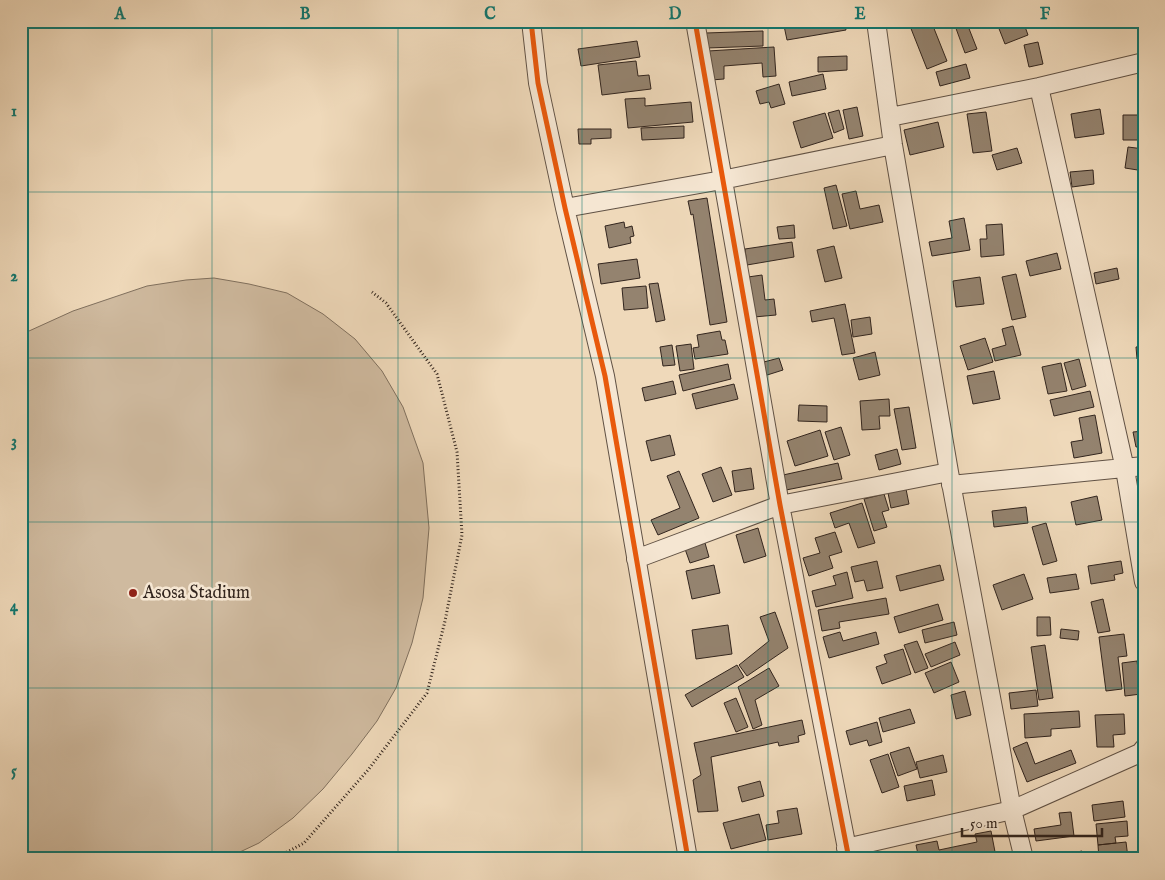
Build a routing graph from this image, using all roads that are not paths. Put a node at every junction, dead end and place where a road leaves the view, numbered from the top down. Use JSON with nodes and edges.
{"nodes":[{"id":1,"x":531,"y":21,"type":"edge"},
{"id":2,"x":695,"y":21,"type":"edge"},
{"id":3,"x":876,"y":21,"type":"edge"},
{"id":4,"x":1144,"y":62,"type":"edge"},
{"id":5,"x":1039,"y":87,"type":"junction"},
{"id":6,"x":890,"y":117,"type":"junction"},
{"id":7,"x":893,"y":145,"type":"junction"},
{"id":8,"x":722,"y":180,"type":"junction"},
{"id":9,"x":565,"y":208,"type":"junction"},
{"id":10,"x":1144,"y":466,"type":"edge"},
{"id":11,"x":1125,"y":468,"type":"junction"},
{"id":12,"x":950,"y":479,"type":"junction"},
{"id":13,"x":780,"y":505,"type":"junction"},
{"id":14,"x":636,"y":559,"type":"junction"},
{"id":15,"x":1144,"y":582,"type":"edge"},
{"id":16,"x":1144,"y":748,"type":"edge"},
{"id":17,"x":1012,"y":810,"type":"junction"},
{"id":18,"x":848,"y":853,"type":"edge"},
{"id":19,"x":688,"y":859,"type":"edge"},
{"id":20,"x":1024,"y":859,"type":"edge"}],
"edges":[{"from":1,"to":9,"type":"street"},
{"from":2,"to":8,"type":"street"},
{"from":3,"to":6,"type":"street"},
{"from":4,"to":5,"type":"street"},
{"from":5,"to":6,"type":"street"},
{"from":5,"to":11,"type":"street"},
{"from":6,"to":7,"type":"street"},
{"from":7,"to":8,"type":"street"},
{"from":7,"to":12,"type":"street"},
{"from":8,"to":9,"type":"street"},
{"from":8,"to":13,"type":"street"},
{"from":9,"to":14,"type":"street"},
{"from":10,"to":11,"type":"street"},
{"from":11,"to":12,"type":"street"},
{"from":11,"to":15,"type":"street"},
{"from":12,"to":13,"type":"street"},
{"from":12,"to":17,"type":"street"},
{"from":13,"to":14,"type":"street"},
{"from":13,"to":18,"type":"street"},
{"from":14,"to":19,"type":"street"},
{"from":16,"to":17,"type":"street"},
{"from":17,"to":18,"type":"street"},
{"from":17,"to":20,"type":"street"}]}
